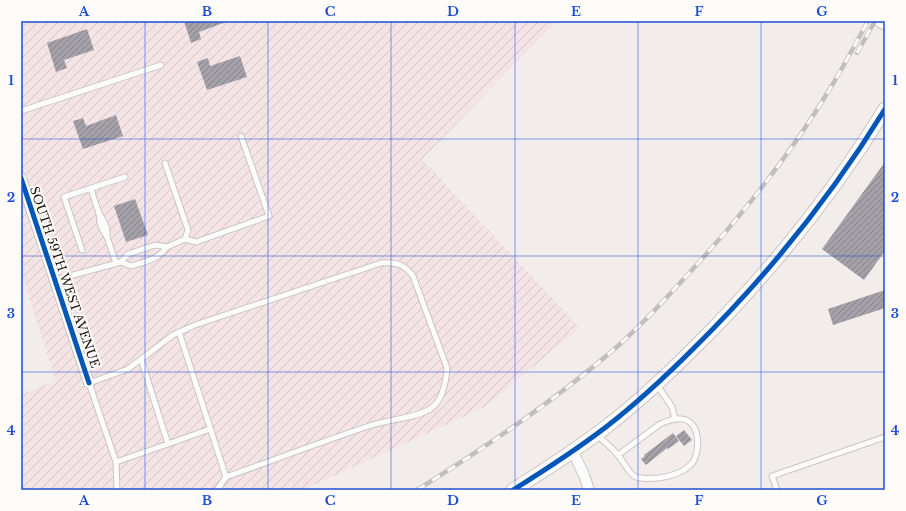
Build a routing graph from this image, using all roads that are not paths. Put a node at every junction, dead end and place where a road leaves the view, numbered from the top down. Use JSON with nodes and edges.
{"nodes":[{"id":1,"x":881,"y":21,"type":"edge"},
{"id":2,"x":885,"y":23,"type":"edge"},
{"id":3,"x":161,"y":65,"type":"dead end"},
{"id":4,"x":885,"y":109,"type":"edge"},
{"id":5,"x":21,"y":111,"type":"edge"},
{"id":6,"x":241,"y":136,"type":"dead end"},
{"id":7,"x":165,"y":163,"type":"dead end"},
{"id":8,"x":125,"y":177,"type":"dead end"},
{"id":9,"x":21,"y":178,"type":"edge"},
{"id":10,"x":90,"y":188,"type":"junction"},
{"id":11,"x":185,"y":239,"type":"junction"},
{"id":12,"x":167,"y":246,"type":"junction"},
{"id":13,"x":82,"y":250,"type":"dead end"},
{"id":14,"x":118,"y":262,"type":"junction"},
{"id":15,"x":55,"y":280,"type":"junction"},
{"id":16,"x":180,"y":332,"type":"junction"},
{"id":17,"x":140,"y":360,"type":"junction"},
{"id":18,"x":90,"y":383,"type":"junction"},
{"id":19,"x":656,"y":384,"type":"junction"},
{"id":20,"x":675,"y":420,"type":"junction"},
{"id":21,"x":210,"y":430,"type":"junction"},
{"id":22,"x":596,"y":434,"type":"junction"},
{"id":23,"x":885,"y":437,"type":"edge"},
{"id":24,"x":168,"y":444,"type":"junction"},
{"id":25,"x":573,"y":452,"type":"junction"},
{"id":26,"x":618,"y":455,"type":"junction"},
{"id":27,"x":116,"y":462,"type":"junction"},
{"id":28,"x":226,"y":478,"type":"junction"},
{"id":29,"x":117,"y":490,"type":"edge"},
{"id":30,"x":217,"y":490,"type":"edge"},
{"id":31,"x":513,"y":490,"type":"edge"},
{"id":32,"x":589,"y":490,"type":"edge"},
{"id":33,"x":777,"y":490,"type":"edge"}],
"edges":[{"from":1,"to":2,"type":"street"},
{"from":3,"to":5,"type":"lane"},
{"from":4,"to":19,"type":"street"},
{"from":6,"to":11,"type":"lane"},
{"from":7,"to":11,"type":"lane"},
{"from":8,"to":10,"type":"lane"},
{"from":9,"to":15,"type":"street","name":"SOUTH 59TH WEST AVENUE"},
{"from":10,"to":13,"type":"lane"},
{"from":10,"to":14,"type":"lane"},
{"from":11,"to":12,"type":"lane"},
{"from":12,"to":14,"type":"lane"},
{"from":12,"to":14,"type":"lane"},
{"from":14,"to":15,"type":"lane"},
{"from":15,"to":18,"type":"street","name":"SOUTH 59TH WEST AVENUE"},
{"from":16,"to":17,"type":"lane"},
{"from":16,"to":21,"type":"lane"},
{"from":16,"to":28,"type":"lane"},
{"from":17,"to":18,"type":"lane"},
{"from":17,"to":24,"type":"lane"},
{"from":18,"to":27,"type":"lane"},
{"from":19,"to":20,"type":"lane"},
{"from":19,"to":22,"type":"street"},
{"from":20,"to":26,"type":"lane"},
{"from":20,"to":26,"type":"lane"},
{"from":21,"to":24,"type":"lane"},
{"from":21,"to":28,"type":"lane"},
{"from":22,"to":25,"type":"street"},
{"from":22,"to":26,"type":"lane"},
{"from":23,"to":33,"type":"lane"},
{"from":24,"to":27,"type":"lane"},
{"from":25,"to":31,"type":"street"},
{"from":25,"to":32,"type":"street"},
{"from":27,"to":29,"type":"lane"},
{"from":28,"to":30,"type":"lane"}]}
